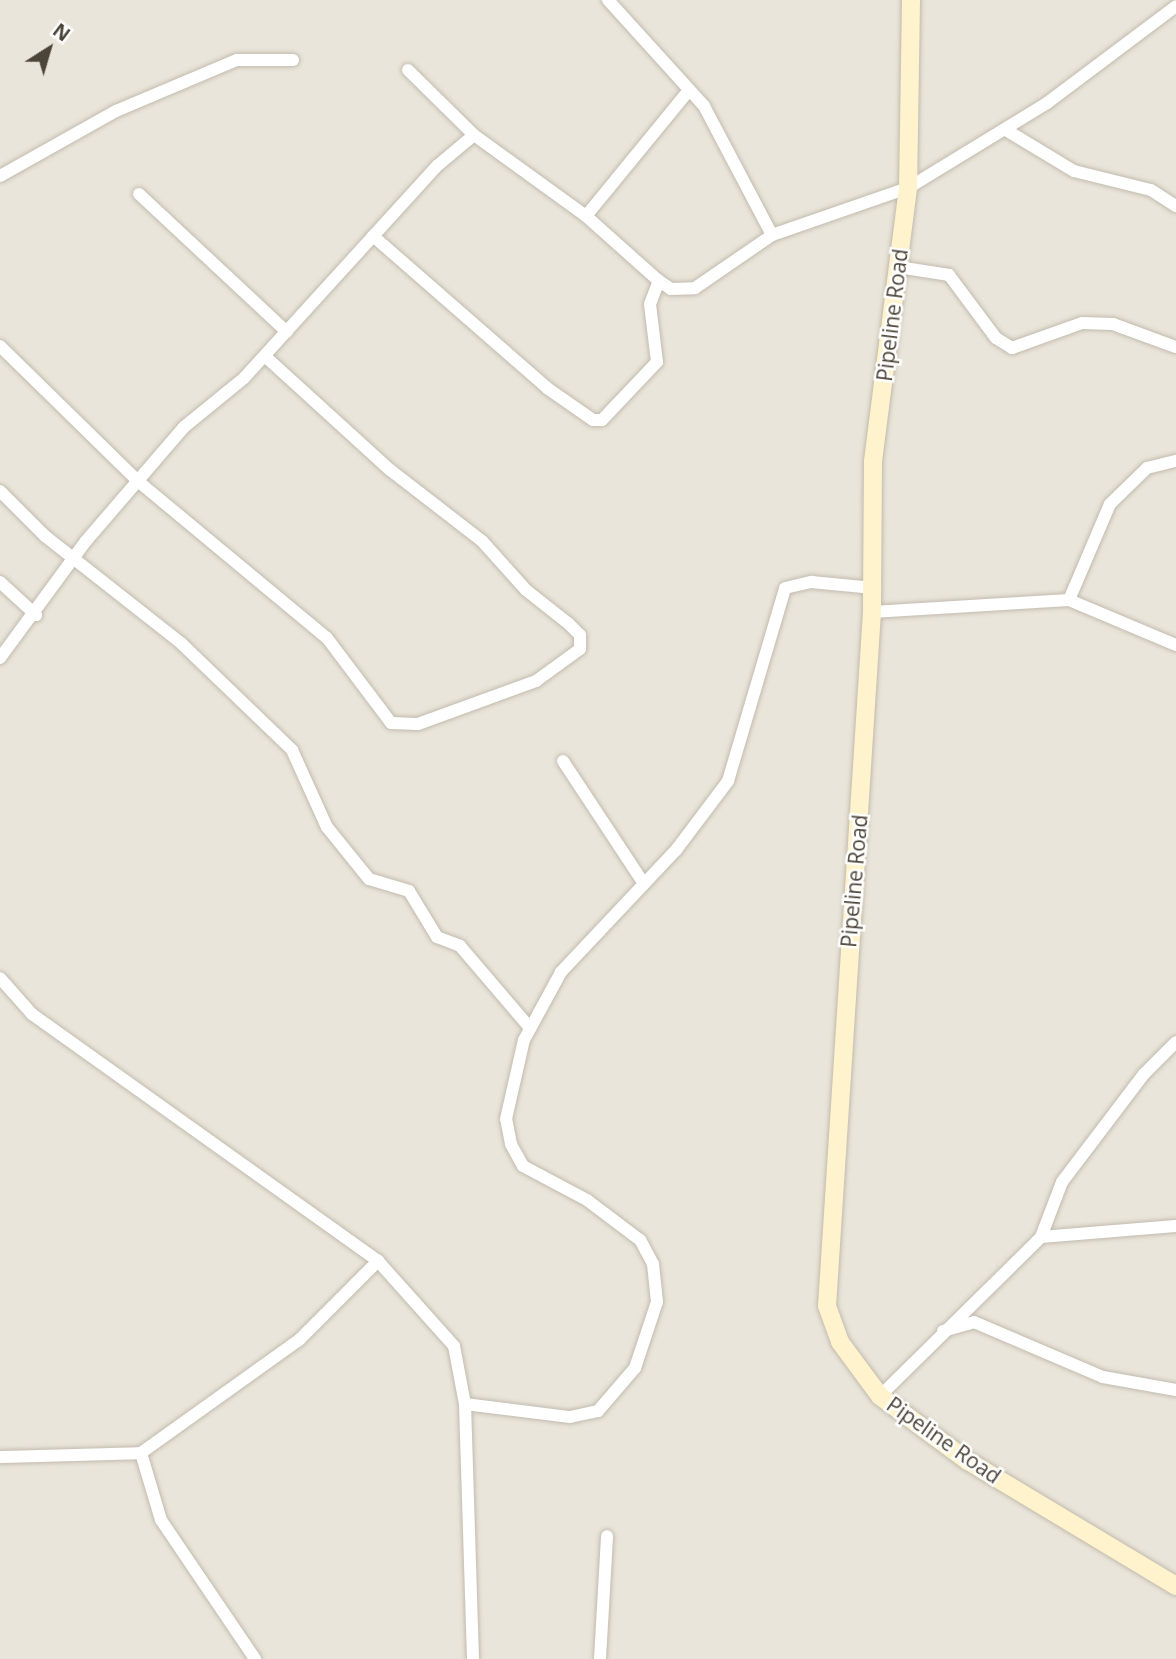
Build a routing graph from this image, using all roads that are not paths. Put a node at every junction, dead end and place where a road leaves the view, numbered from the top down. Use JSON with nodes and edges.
{"nodes":[{"id":1,"x":607,"y":0,"type":"edge"},
{"id":2,"x":911,"y":0,"type":"edge"},
{"id":3,"x":1176,"y":6,"type":"edge"},
{"id":4,"x":293,"y":60,"type":"dead end"},
{"id":5,"x":408,"y":70,"type":"dead end"},
{"id":6,"x":689,"y":90,"type":"junction"},
{"id":7,"x":1006,"y":130,"type":"junction"},
{"id":8,"x":474,"y":135,"type":"junction"},
{"id":9,"x":0,"y":176,"type":"edge"},
{"id":10,"x":908,"y":188,"type":"junction"},
{"id":11,"x":139,"y":194,"type":"dead end"},
{"id":12,"x":1176,"y":206,"type":"edge"},
{"id":13,"x":586,"y":216,"type":"junction"},
{"id":14,"x":772,"y":234,"type":"junction"},
{"id":15,"x":373,"y":236,"type":"junction"},
{"id":16,"x":898,"y":267,"type":"junction"},
{"id":17,"x":659,"y":281,"type":"junction"},
{"id":18,"x":287,"y":332,"type":"junction"},
{"id":19,"x":0,"y":346,"type":"edge"},
{"id":20,"x":1176,"y":347,"type":"edge"},
{"id":21,"x":265,"y":357,"type":"junction"},
{"id":22,"x":1176,"y":461,"type":"edge"},
{"id":23,"x":139,"y":482,"type":"junction"},
{"id":24,"x":0,"y":491,"type":"edge"},
{"id":25,"x":76,"y":559,"type":"junction"},
{"id":26,"x":0,"y":582,"type":"edge"},
{"id":27,"x":873,"y":588,"type":"junction"},
{"id":28,"x":1069,"y":600,"type":"junction"},
{"id":29,"x":872,"y":612,"type":"junction"},
{"id":30,"x":36,"y":615,"type":"junction"},
{"id":31,"x":1176,"y":645,"type":"edge"},
{"id":32,"x":0,"y":658,"type":"edge"},
{"id":33,"x":563,"y":761,"type":"dead end"},
{"id":34,"x":642,"y":881,"type":"junction"},
{"id":35,"x":0,"y":978,"type":"edge"},
{"id":36,"x":530,"y":1028,"type":"junction"},
{"id":37,"x":1176,"y":1042,"type":"edge"},
{"id":38,"x":1176,"y":1226,"type":"edge"},
{"id":39,"x":1041,"y":1237,"type":"junction"},
{"id":40,"x":378,"y":1261,"type":"junction"},
{"id":41,"x":939,"y":1332,"type":"junction"},
{"id":42,"x":1176,"y":1390,"type":"edge"},
{"id":43,"x":880,"y":1396,"type":"junction"},
{"id":44,"x":465,"y":1404,"type":"junction"},
{"id":45,"x":141,"y":1453,"type":"junction"},
{"id":46,"x":0,"y":1457,"type":"edge"},
{"id":47,"x":607,"y":1536,"type":"dead end"},
{"id":48,"x":1176,"y":1586,"type":"edge"},
{"id":49,"x":255,"y":1659,"type":"edge"},
{"id":50,"x":473,"y":1659,"type":"edge"},
{"id":51,"x":600,"y":1659,"type":"edge"}],
"edges":[{"from":1,"to":6,"type":"street"},
{"from":2,"to":10,"type":"street","name":"Pipeline Road"},
{"from":3,"to":7,"type":"street"},
{"from":4,"to":9,"type":"street"},
{"from":5,"to":8,"type":"street"},
{"from":6,"to":13,"type":"street"},
{"from":6,"to":14,"type":"street"},
{"from":7,"to":10,"type":"street"},
{"from":7,"to":12,"type":"street"},
{"from":8,"to":13,"type":"street"},
{"from":8,"to":15,"type":"street"},
{"from":10,"to":14,"type":"street"},
{"from":10,"to":16,"type":"street","name":"Pipeline Road"},
{"from":11,"to":18,"type":"street"},
{"from":13,"to":17,"type":"street"},
{"from":14,"to":17,"type":"street"},
{"from":15,"to":17,"type":"street"},
{"from":15,"to":18,"type":"street"},
{"from":16,"to":20,"type":"street"},
{"from":16,"to":27,"type":"street","name":"Pipeline Road"},
{"from":18,"to":21,"type":"street"},
{"from":19,"to":23,"type":"street"},
{"from":21,"to":23,"type":"street"},
{"from":21,"to":23,"type":"street"},
{"from":22,"to":28,"type":"street"},
{"from":23,"to":25,"type":"street"},
{"from":24,"to":25,"type":"street"},
{"from":25,"to":30,"type":"street"},
{"from":25,"to":36,"type":"street"},
{"from":26,"to":30,"type":"street"},
{"from":27,"to":29,"type":"street","name":"Pipeline Road"},
{"from":27,"to":34,"type":"street"},
{"from":28,"to":29,"type":"street"},
{"from":28,"to":31,"type":"street"},
{"from":29,"to":43,"type":"street","name":"Pipeline Road"},
{"from":30,"to":32,"type":"street"},
{"from":33,"to":34,"type":"street"},
{"from":34,"to":36,"type":"street"},
{"from":35,"to":40,"type":"street"},
{"from":36,"to":44,"type":"street"},
{"from":37,"to":39,"type":"street"},
{"from":38,"to":39,"type":"street"},
{"from":39,"to":41,"type":"street"},
{"from":40,"to":44,"type":"street"},
{"from":40,"to":45,"type":"street"},
{"from":41,"to":42,"type":"street"},
{"from":41,"to":43,"type":"street"},
{"from":43,"to":48,"type":"street","name":"Pipeline Road"},
{"from":44,"to":50,"type":"street"},
{"from":45,"to":46,"type":"street"},
{"from":45,"to":49,"type":"street"},
{"from":47,"to":51,"type":"street"}]}
